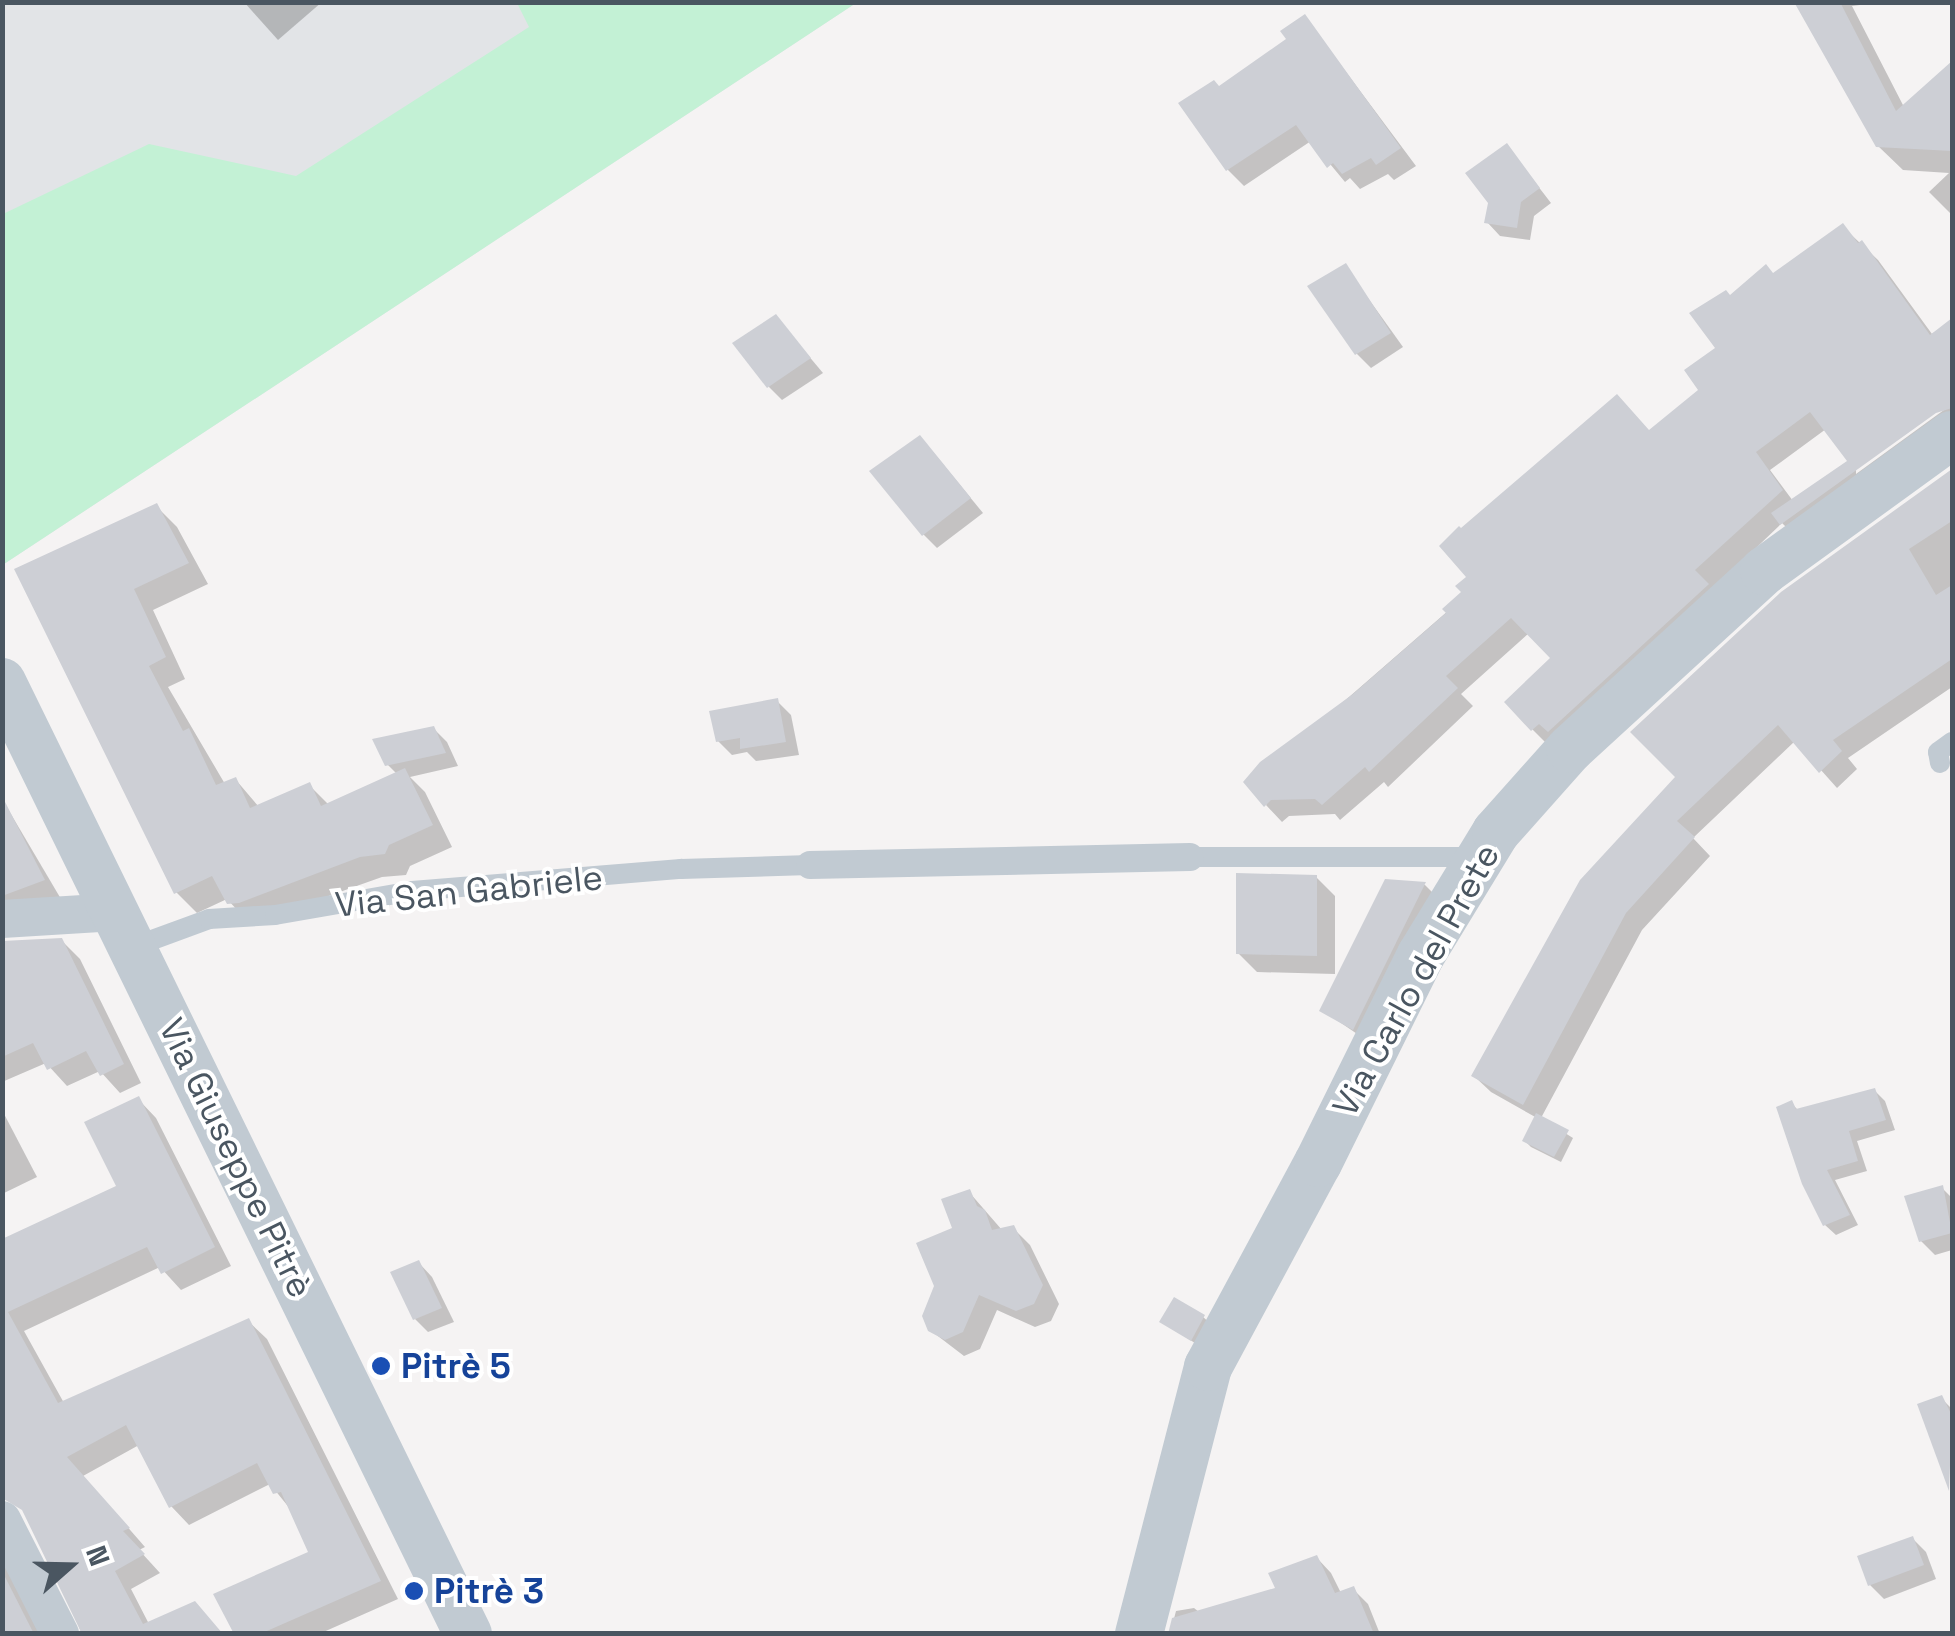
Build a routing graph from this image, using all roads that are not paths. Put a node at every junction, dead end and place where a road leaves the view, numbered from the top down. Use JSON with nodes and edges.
{"nodes":[{"id":1,"x":1952,"y":435,"type":"edge"},
{"id":2,"x":2,"y":682,"type":"edge"},
{"id":3,"x":1952,"y":742,"type":"edge"},
{"id":4,"x":1940,"y":763,"type":"dead end"},
{"id":5,"x":1190,"y":857,"type":"joint"},
{"id":6,"x":1481,"y":857,"type":"junction"},
{"id":7,"x":810,"y":865,"type":"joint"},
{"id":8,"x":2,"y":919,"type":"edge"},
{"id":9,"x":124,"y":930,"type":"junction"},
{"id":10,"x":2,"y":1520,"type":"edge"},
{"id":11,"x":60,"y":1634,"type":"edge"},
{"id":12,"x":468,"y":1634,"type":"edge"},
{"id":13,"x":1139,"y":1634,"type":"edge"}],
"edges":[{"from":1,"to":6,"type":"street","name":"Via Carlo del Prete"},
{"from":2,"to":9,"type":"street","name":"Via Giuseppe Pitrè"},
{"from":3,"to":4,"type":"lane"},
{"from":5,"to":6,"type":"lane"},
{"from":5,"to":7,"type":"street"},
{"from":6,"to":13,"type":"street","name":"Via Carlo del Prete"},
{"from":7,"to":9,"type":"lane","name":"Via San Gabriele"},
{"from":8,"to":9,"type":"street","name":"Via San Gabriele"},
{"from":9,"to":12,"type":"street","name":"Via Giuseppe Pitrè"},
{"from":10,"to":11,"type":"street"}]}
